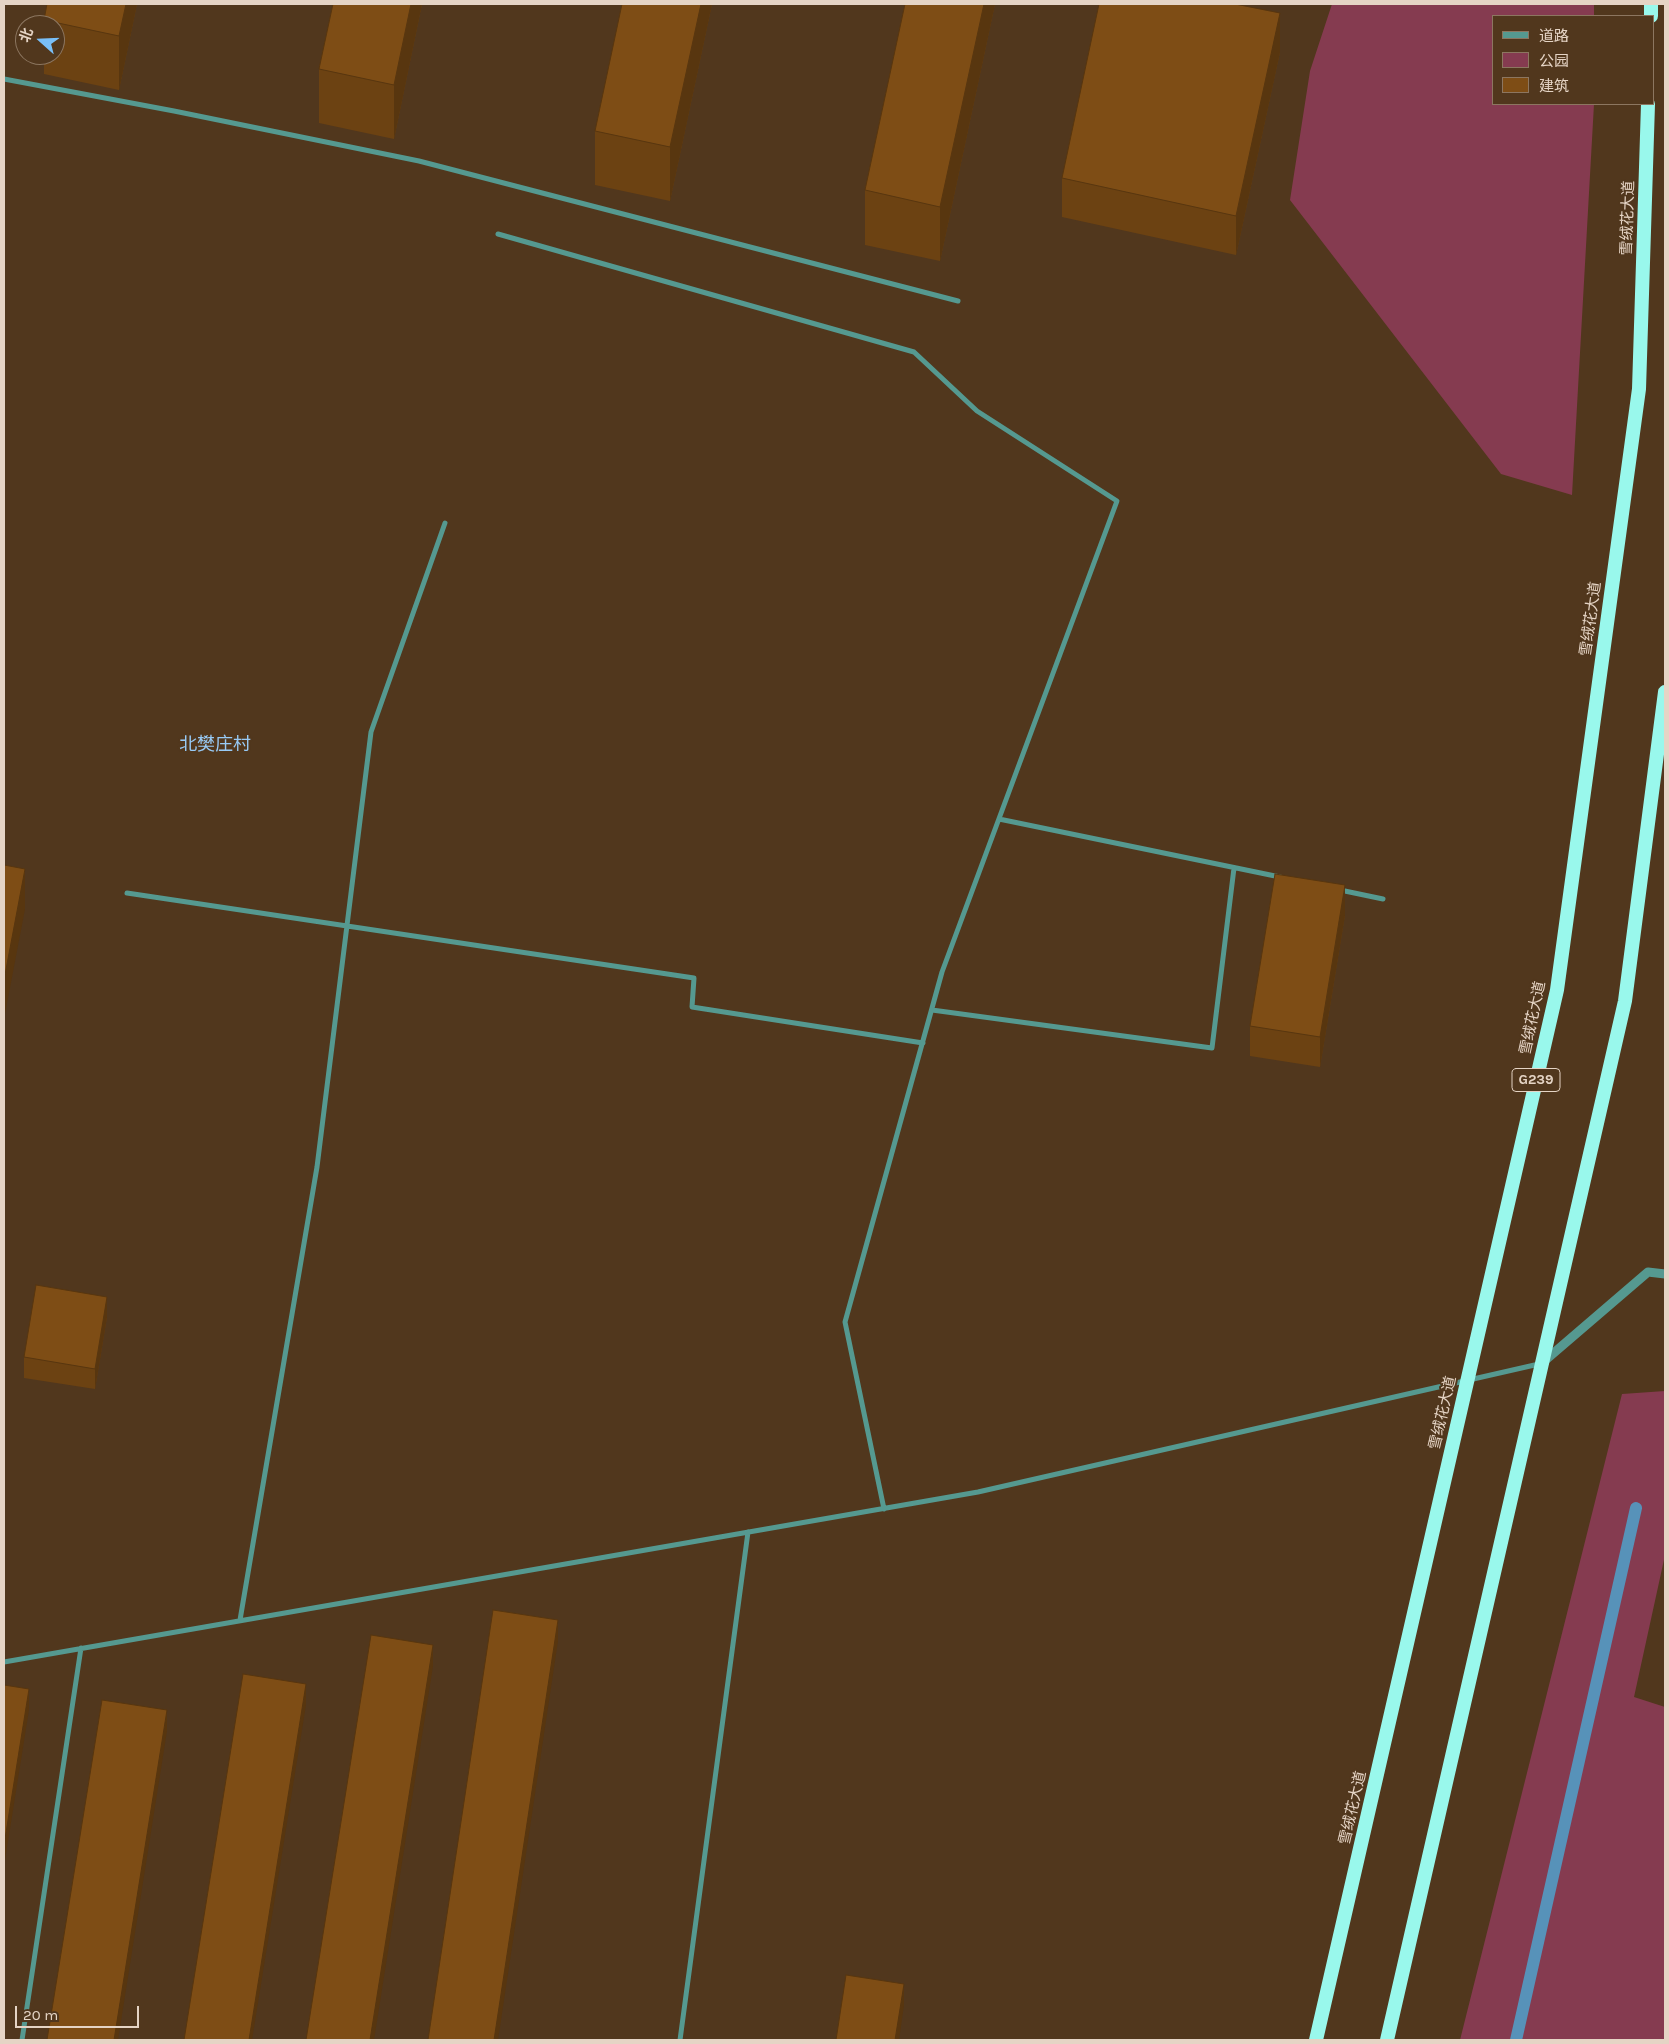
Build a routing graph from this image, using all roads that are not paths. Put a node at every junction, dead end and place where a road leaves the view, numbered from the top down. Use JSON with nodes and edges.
{"nodes":[{"id":1,"x":4,"y":79,"type":"edge"},
{"id":2,"x":1648,"y":105,"type":"edge"},
{"id":3,"x":498,"y":234,"type":"dead end"},
{"id":4,"x":958,"y":301,"type":"dead end"},
{"id":5,"x":445,"y":523,"type":"dead end"},
{"id":6,"x":1665,"y":692,"type":"edge"},
{"id":7,"x":999,"y":819,"type":"junction"},
{"id":8,"x":1234,"y":868,"type":"junction"},
{"id":9,"x":1290,"y":879,"type":"edge"},
{"id":10,"x":1336,"y":889,"type":"edge"},
{"id":11,"x":126,"y":893,"type":"dead end"},
{"id":12,"x":1383,"y":899,"type":"dead end"},
{"id":13,"x":347,"y":926,"type":"junction"},
{"id":14,"x":932,"y":1010,"type":"junction"},
{"id":15,"x":923,"y":1043,"type":"junction"},
{"id":16,"x":1665,"y":1274,"type":"edge"},
{"id":17,"x":1542,"y":1364,"type":"junction"},
{"id":18,"x":1467,"y":1380,"type":"junction"},
{"id":19,"x":884,"y":1508,"type":"junction"},
{"id":20,"x":748,"y":1532,"type":"junction"},
{"id":21,"x":240,"y":1620,"type":"junction"},
{"id":22,"x":80,"y":1648,"type":"junction"},
{"id":23,"x":4,"y":1662,"type":"edge"},
{"id":24,"x":22,"y":2040,"type":"edge"},
{"id":25,"x":680,"y":2040,"type":"edge"},
{"id":26,"x":1316,"y":2040,"type":"edge"},
{"id":27,"x":1387,"y":2040,"type":"edge"}],
"edges":[{"from":1,"to":4,"type":"street"},
{"from":2,"to":18,"type":"highway","name":"雪绒花大道","number":"G239"},
{"from":3,"to":7,"type":"street"},
{"from":5,"to":13,"type":"street"},
{"from":6,"to":17,"type":"highway"},
{"from":7,"to":8,"type":"street"},
{"from":7,"to":14,"type":"street"},
{"from":8,"to":9,"type":"street"},
{"from":8,"to":14,"type":"street"},
{"from":10,"to":12,"type":"street"},
{"from":11,"to":13,"type":"street"},
{"from":13,"to":15,"type":"street"},
{"from":13,"to":21,"type":"street"},
{"from":14,"to":15,"type":"street"},
{"from":15,"to":19,"type":"street"},
{"from":16,"to":17,"type":"street"},
{"from":17,"to":18,"type":"street"},
{"from":17,"to":27,"type":"highway"},
{"from":18,"to":19,"type":"street"},
{"from":18,"to":26,"type":"highway","name":"雪绒花大道","number":"G239"},
{"from":19,"to":20,"type":"street"},
{"from":20,"to":21,"type":"street"},
{"from":20,"to":25,"type":"street"},
{"from":21,"to":22,"type":"street"},
{"from":22,"to":23,"type":"street"},
{"from":22,"to":24,"type":"street"}]}
